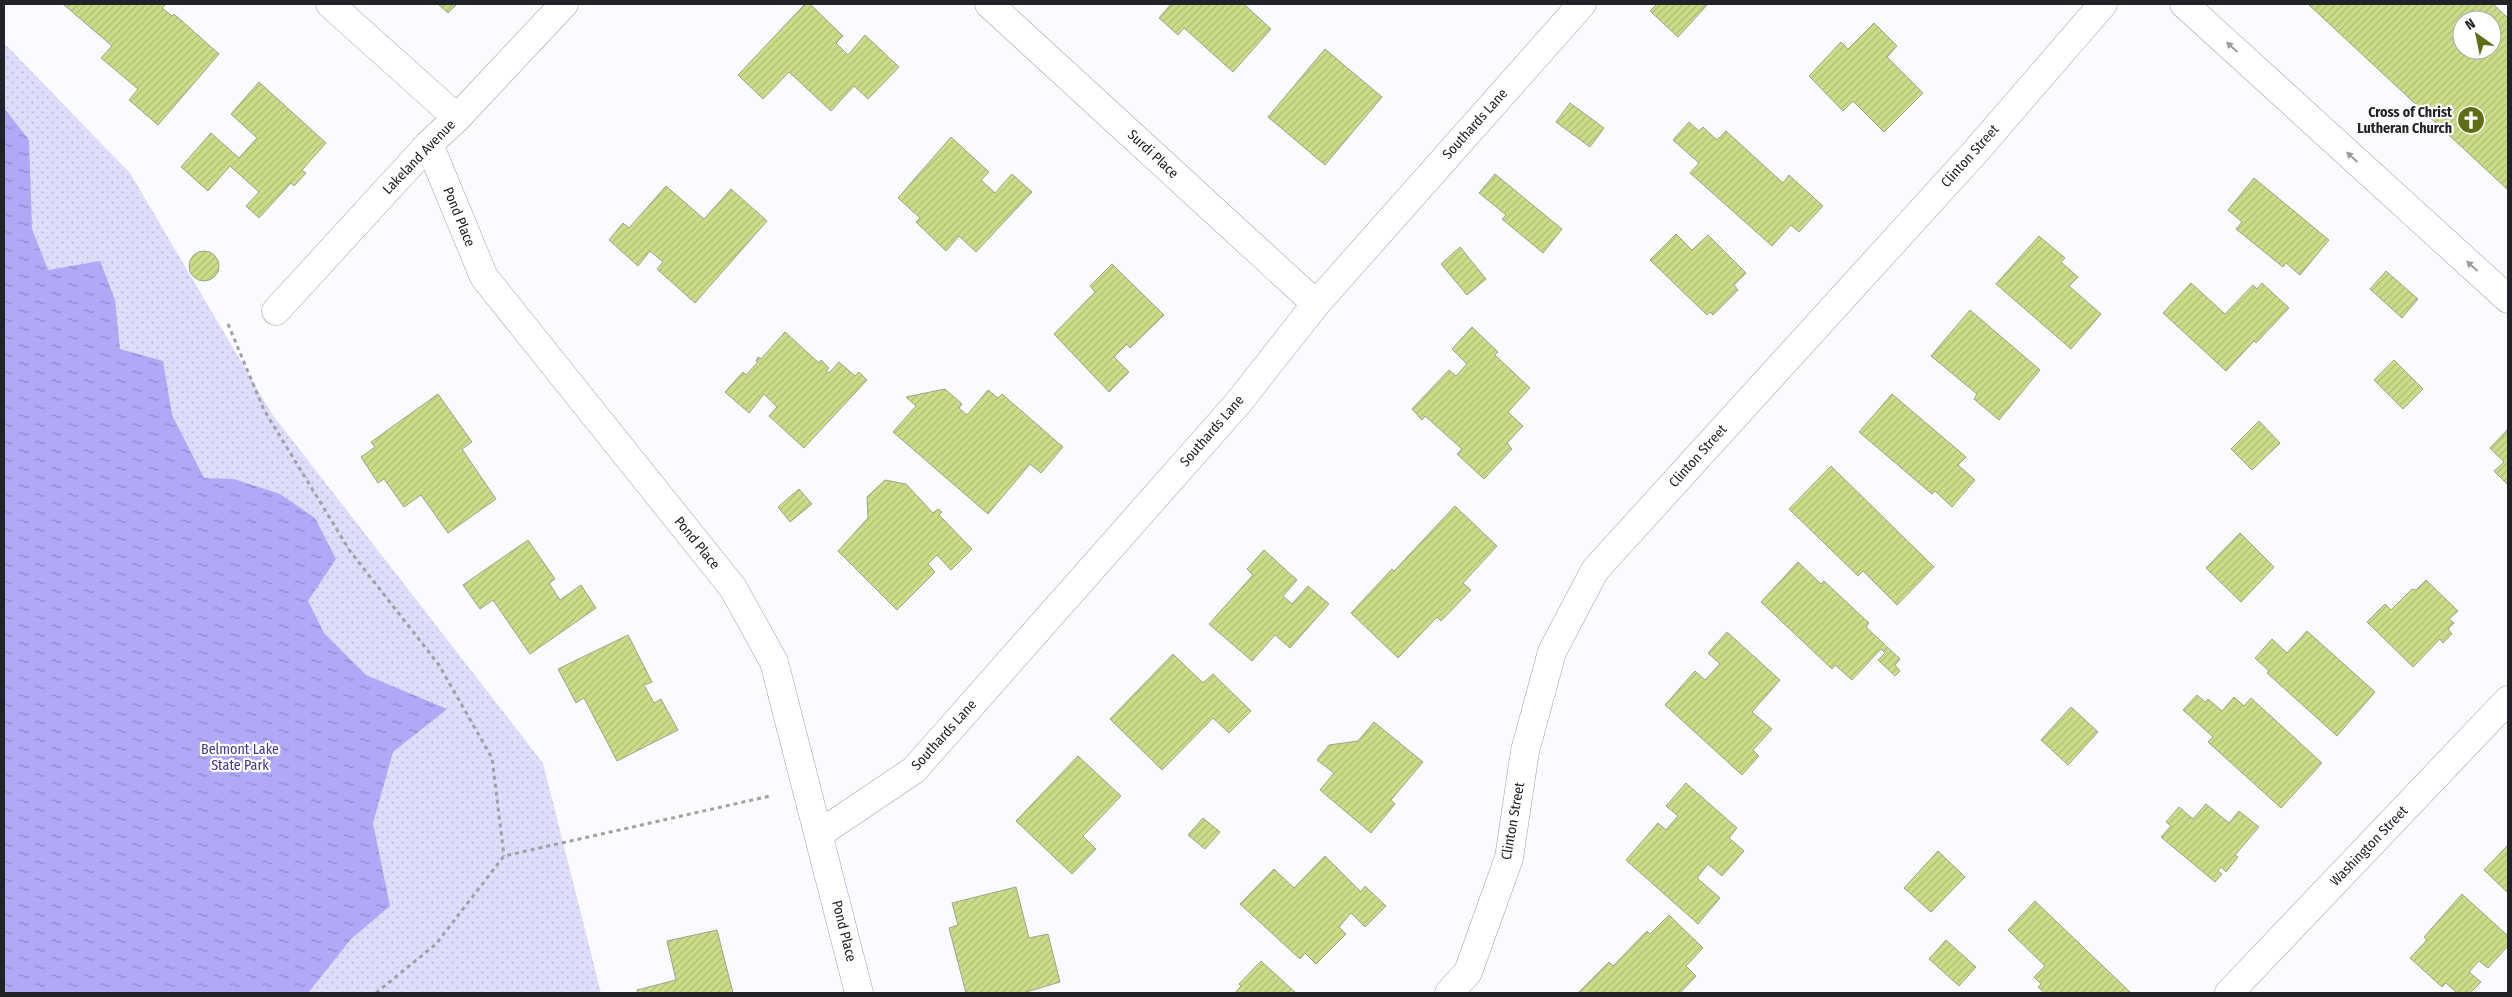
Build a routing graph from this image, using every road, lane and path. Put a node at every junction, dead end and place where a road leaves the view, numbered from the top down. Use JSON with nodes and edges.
{"nodes":[{"id":1,"x":330,"y":4,"type":"edge"},
{"id":2,"x":564,"y":4,"type":"edge"},
{"id":3,"x":989,"y":4,"type":"edge"},
{"id":4,"x":1582,"y":4,"type":"edge"},
{"id":5,"x":2104,"y":4,"type":"edge"},
{"id":6,"x":2184,"y":4,"type":"edge"},
{"id":7,"x":457,"y":118,"type":"junction"},
{"id":8,"x":429,"y":144,"type":"junction"},
{"id":9,"x":2508,"y":299,"type":"edge"},
{"id":10,"x":1316,"y":304,"type":"junction"},
{"id":11,"x":276,"y":311,"type":"dead end"},
{"id":12,"x":228,"y":324,"type":"dead end"},
{"id":13,"x":2508,"y":700,"type":"edge"},
{"id":14,"x":807,"y":788,"type":"junction"},
{"id":15,"x":819,"y":834,"type":"junction"},
{"id":16,"x":504,"y":856,"type":"junction"},
{"id":17,"x":376,"y":993,"type":"edge"},
{"id":18,"x":859,"y":993,"type":"edge"},
{"id":19,"x":1449,"y":993,"type":"edge"},
{"id":20,"x":2229,"y":993,"type":"edge"}],
"edges":[{"from":1,"to":7,"type":"street"},
{"from":2,"to":7,"type":"street","name":"Lakeland Avenue"},
{"from":3,"to":10,"type":"street","name":"Surdi Place"},
{"from":4,"to":10,"type":"street","name":"Southards Lane"},
{"from":5,"to":19,"type":"street","name":"Clinton Street"},
{"from":9,"to":6,"type":"street","one_way":true},
{"from":7,"to":8,"type":"street","name":"Lakeland Avenue"},
{"from":8,"to":11,"type":"street","name":"Lakeland Avenue"},
{"from":8,"to":14,"type":"street","name":"Pond Place"},
{"from":10,"to":15,"type":"street","name":"Southards Lane"},
{"from":12,"to":16,"type":"path"},
{"from":13,"to":20,"type":"street","name":"Washington Street"},
{"from":14,"to":15,"type":"street","name":"Pond Place"},
{"from":14,"to":16,"type":"path"},
{"from":15,"to":18,"type":"street","name":"Pond Place"},
{"from":16,"to":17,"type":"path"}]}
